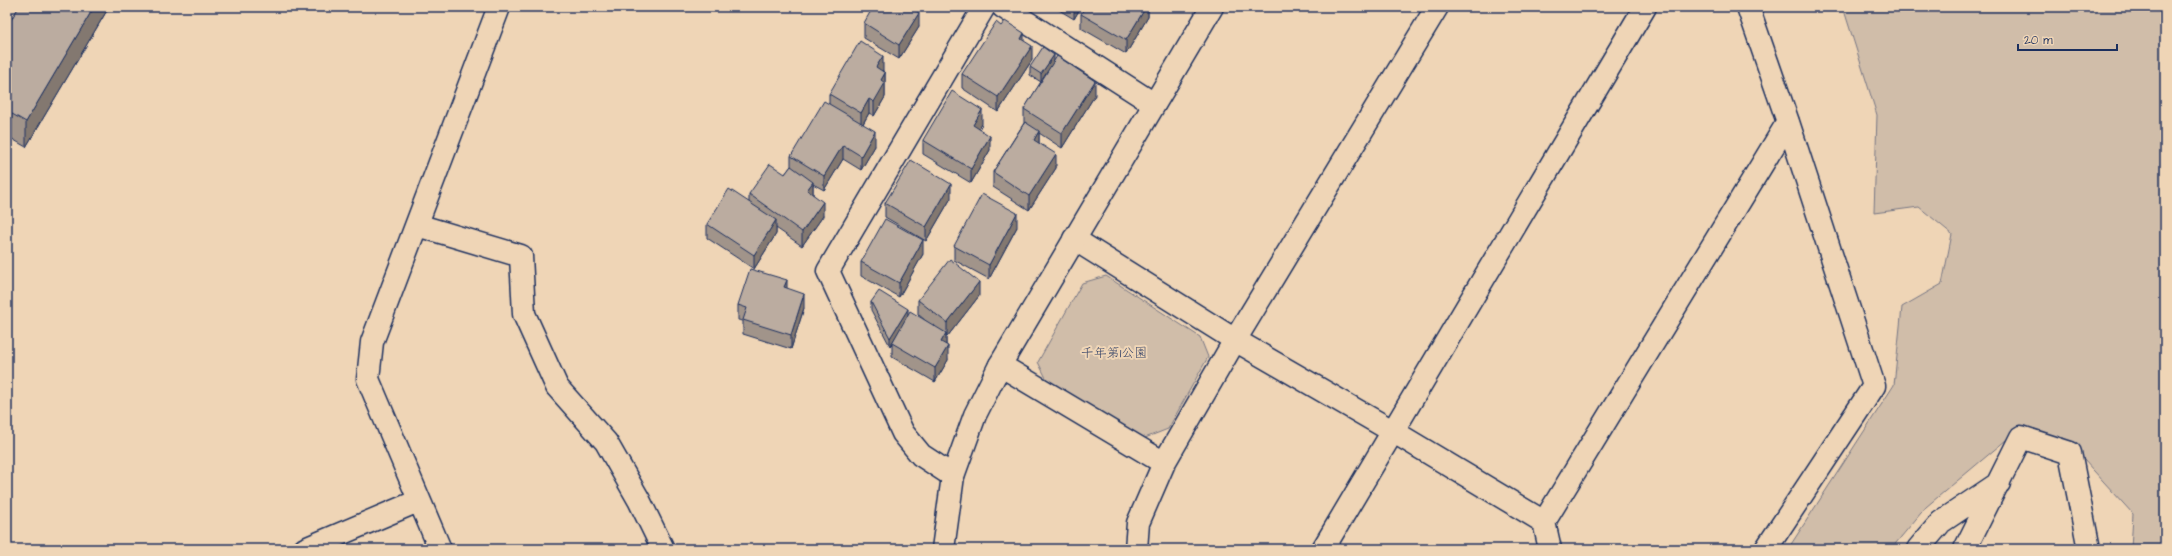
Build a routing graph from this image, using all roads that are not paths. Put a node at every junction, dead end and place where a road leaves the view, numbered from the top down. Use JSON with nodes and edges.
{"nodes":[{"id":1,"x":499,"y":7,"type":"edge"},
{"id":2,"x":984,"y":7,"type":"edge"},
{"id":3,"x":1003,"y":7,"type":"edge"},
{"id":4,"x":1212,"y":7,"type":"edge"},
{"id":5,"x":1437,"y":7,"type":"edge"},
{"id":6,"x":1645,"y":7,"type":"edge"},
{"id":7,"x":1748,"y":7,"type":"edge"},
{"id":8,"x":1154,"y":104,"type":"junction"},
{"id":9,"x":1788,"y":122,"type":"junction"},
{"id":10,"x":417,"y":225,"type":"junction"},
{"id":11,"x":1074,"y":239,"type":"junction"},
{"id":12,"x":1235,"y":340,"type":"junction"},
{"id":13,"x":1000,"y":365,"type":"junction"},
{"id":14,"x":1394,"y":432,"type":"junction"},
{"id":15,"x":1164,"y":463,"type":"junction"},
{"id":16,"x":953,"y":476,"type":"junction"},
{"id":17,"x":2000,"y":482,"type":"junction"},
{"id":18,"x":418,"y":501,"type":"junction"},
{"id":19,"x":1544,"y":522,"type":"junction"},
{"id":20,"x":304,"y":549,"type":"edge"},
{"id":21,"x":440,"y":549,"type":"edge"},
{"id":22,"x":663,"y":549,"type":"edge"},
{"id":23,"x":943,"y":549,"type":"edge"},
{"id":24,"x":1136,"y":549,"type":"edge"},
{"id":25,"x":1323,"y":549,"type":"edge"},
{"id":26,"x":1550,"y":549,"type":"edge"},
{"id":27,"x":1766,"y":549,"type":"edge"},
{"id":28,"x":1918,"y":549,"type":"edge"},
{"id":29,"x":1965,"y":549,"type":"edge"},
{"id":30,"x":2089,"y":549,"type":"edge"}],
"edges":[{"from":1,"to":10,"type":"street"},
{"from":2,"to":16,"type":"street"},
{"from":3,"to":8,"type":"street"},
{"from":4,"to":8,"type":"street"},
{"from":5,"to":12,"type":"street"},
{"from":6,"to":14,"type":"street"},
{"from":7,"to":9,"type":"street"},
{"from":8,"to":11,"type":"street"},
{"from":9,"to":19,"type":"street"},
{"from":9,"to":27,"type":"street"},
{"from":10,"to":18,"type":"street"},
{"from":10,"to":22,"type":"street"},
{"from":11,"to":12,"type":"street"},
{"from":11,"to":13,"type":"street"},
{"from":12,"to":14,"type":"street"},
{"from":12,"to":15,"type":"street"},
{"from":13,"to":15,"type":"street"},
{"from":13,"to":16,"type":"street"},
{"from":14,"to":19,"type":"street"},
{"from":14,"to":25,"type":"street"},
{"from":15,"to":24,"type":"street"},
{"from":16,"to":23,"type":"street"},
{"from":17,"to":28,"type":"street"},
{"from":17,"to":29,"type":"street"},
{"from":17,"to":30,"type":"street"},
{"from":18,"to":20,"type":"street"},
{"from":18,"to":21,"type":"street"},
{"from":19,"to":26,"type":"street"}]}
